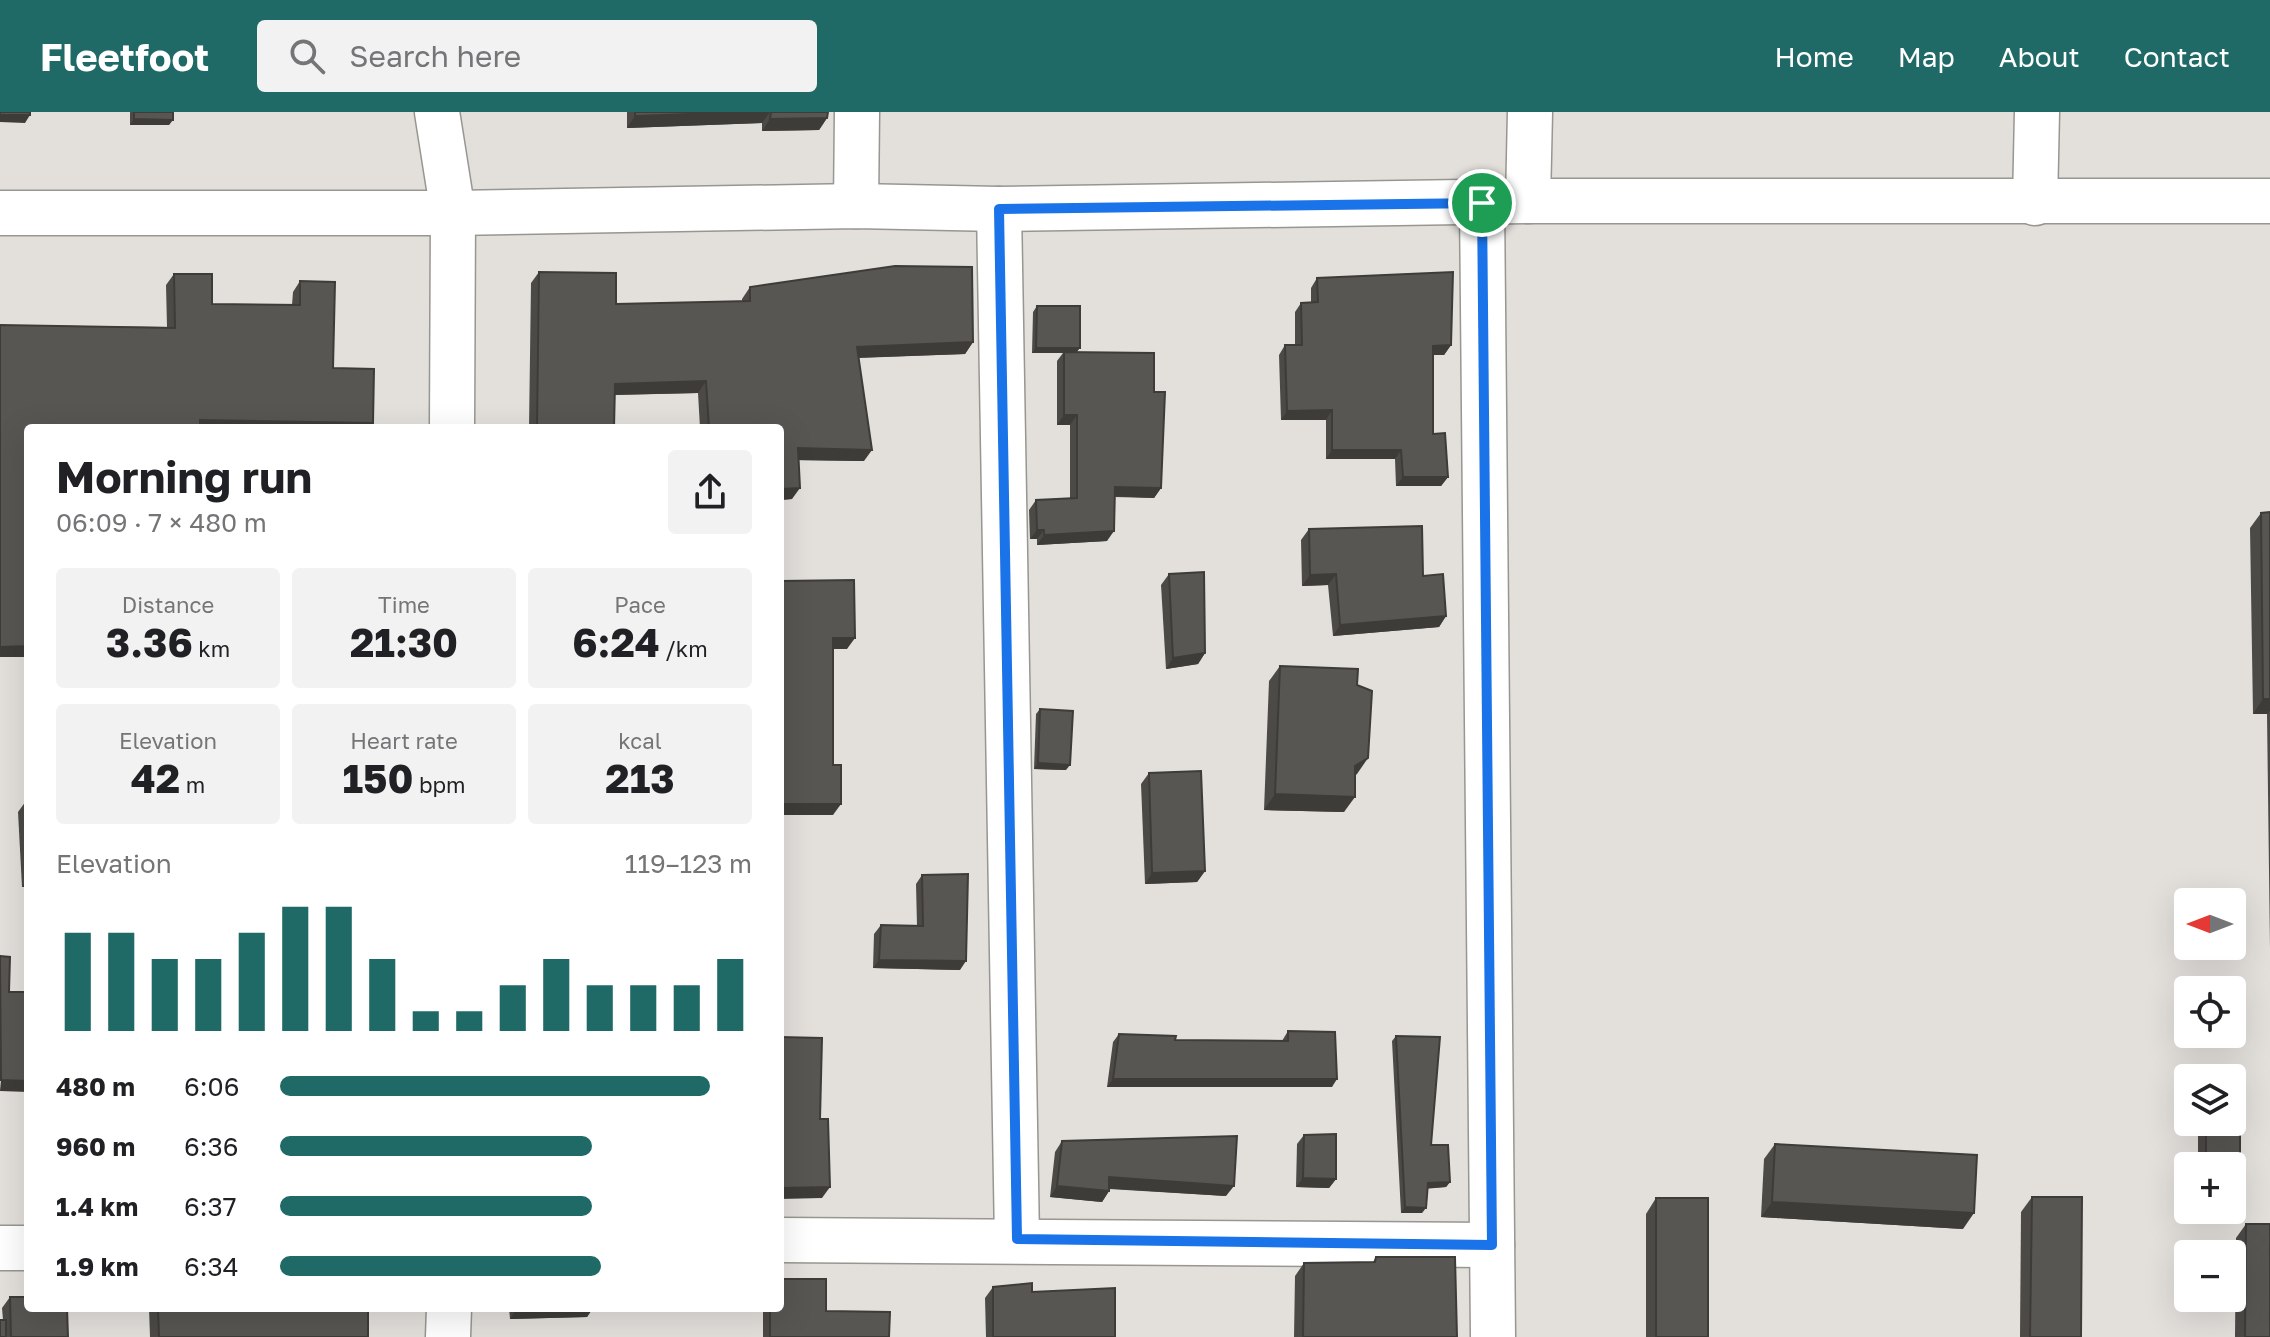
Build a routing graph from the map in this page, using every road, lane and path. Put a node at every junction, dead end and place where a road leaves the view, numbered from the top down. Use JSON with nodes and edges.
{"nodes":[{"id":1,"x":437,"y":112,"type":"edge"},
{"id":2,"x":857,"y":112,"type":"edge"},
{"id":3,"x":1530,"y":112,"type":"edge"},
{"id":4,"x":2037,"y":112,"type":"edge"},
{"id":5,"x":1528,"y":201,"type":"junction"},
{"id":6,"x":2270,"y":201,"type":"edge"},
{"id":7,"x":1482,"y":203,"type":"junction"},
{"id":8,"x":2035,"y":203,"type":"junction"},
{"id":9,"x":856,"y":206,"type":"junction"},
{"id":10,"x":999,"y":209,"type":"junction"},
{"id":11,"x":0,"y":213,"type":"edge"},
{"id":12,"x":453,"y":213,"type":"junction"},
{"id":13,"x":452,"y":424,"type":"edge"},
{"id":14,"x":1017,"y":1239,"type":"junction"},
{"id":15,"x":784,"y":1240,"type":"edge"},
{"id":16,"x":1492,"y":1245,"type":"junction"},
{"id":17,"x":0,"y":1248,"type":"edge"},
{"id":18,"x":24,"y":1248,"type":"edge"},
{"id":19,"x":449,"y":1312,"type":"edge"},
{"id":20,"x":448,"y":1337,"type":"edge"},
{"id":21,"x":1493,"y":1337,"type":"edge"}],
"edges":[{"from":1,"to":12,"type":"street"},
{"from":2,"to":9,"type":"street"},
{"from":3,"to":5,"type":"street"},
{"from":4,"to":8,"type":"street"},
{"from":5,"to":7,"type":"street"},
{"from":5,"to":8,"type":"street"},
{"from":6,"to":8,"type":"street"},
{"from":7,"to":10,"type":"street"},
{"from":7,"to":16,"type":"street"},
{"from":9,"to":10,"type":"street"},
{"from":9,"to":12,"type":"street"},
{"from":10,"to":14,"type":"street"},
{"from":11,"to":12,"type":"street"},
{"from":12,"to":13,"type":"street"},
{"from":14,"to":15,"type":"street"},
{"from":14,"to":16,"type":"street"},
{"from":16,"to":21,"type":"street"},
{"from":17,"to":18,"type":"street"},
{"from":19,"to":20,"type":"street"}]}
